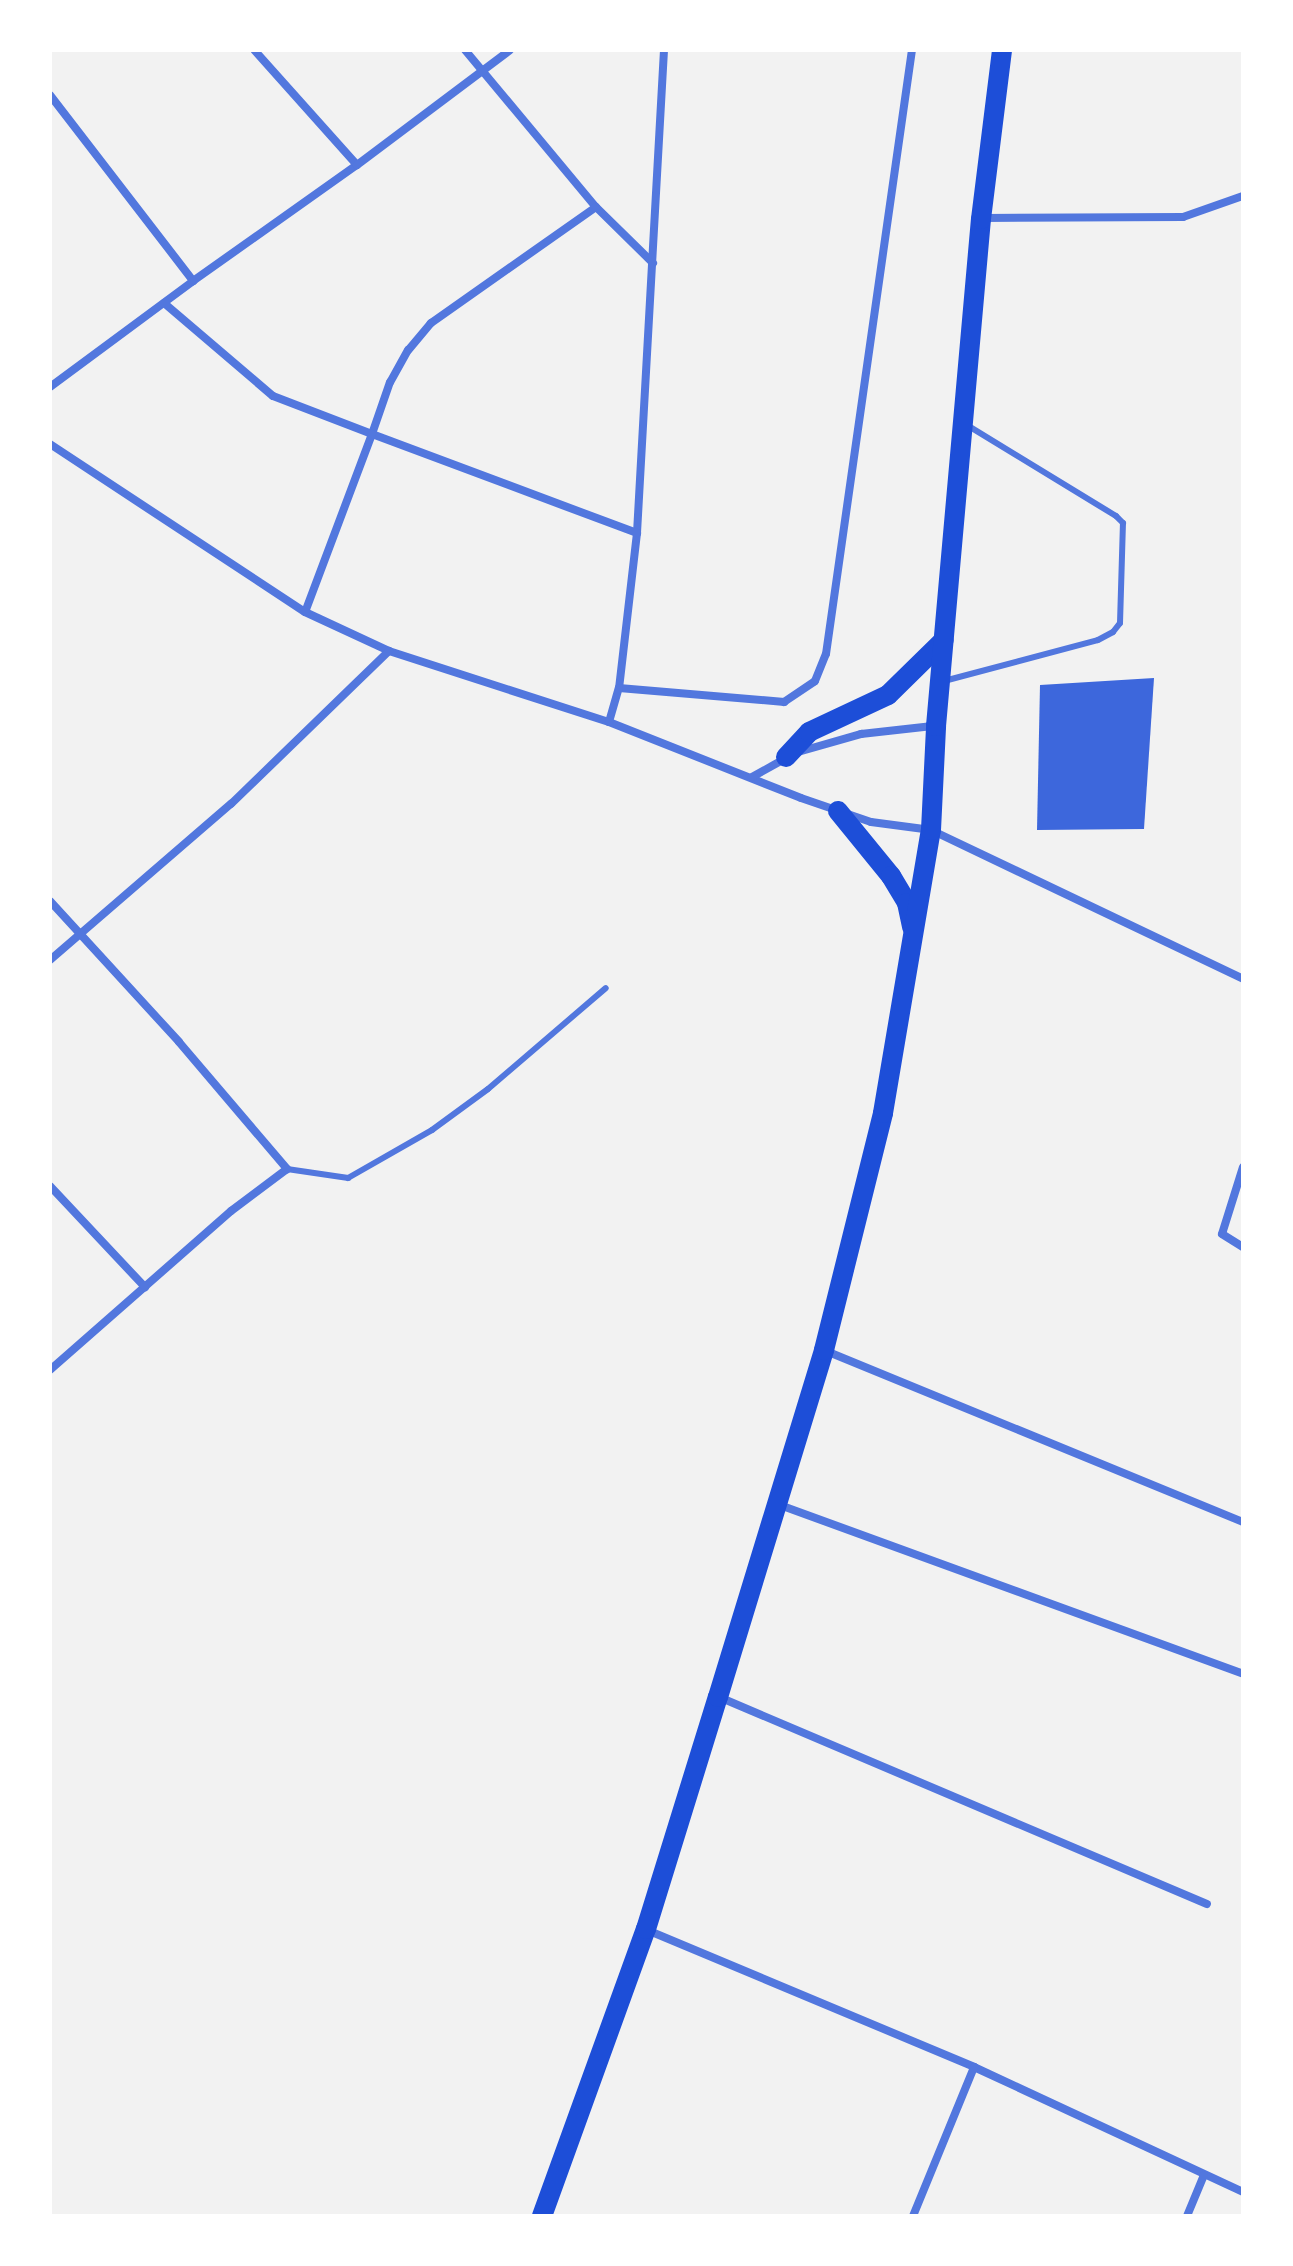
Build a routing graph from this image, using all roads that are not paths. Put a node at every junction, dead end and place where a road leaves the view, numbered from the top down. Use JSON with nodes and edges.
{"nodes":[{"id":1,"x":254,"y":50,"type":"edge"},
{"id":2,"x":465,"y":50,"type":"edge"},
{"id":3,"x":510,"y":50,"type":"edge"},
{"id":4,"x":664,"y":50,"type":"edge"},
{"id":5,"x":912,"y":50,"type":"edge"},
{"id":6,"x":1002,"y":50,"type":"edge"},
{"id":7,"x":481,"y":72,"type":"junction"},
{"id":8,"x":50,"y":95,"type":"edge"},
{"id":9,"x":357,"y":165,"type":"junction"},
{"id":10,"x":1243,"y":196,"type":"edge"},
{"id":11,"x":596,"y":207,"type":"junction"},
{"id":12,"x":981,"y":219,"type":"junction"},
{"id":13,"x":653,"y":263,"type":"junction"},
{"id":14,"x":193,"y":281,"type":"junction"},
{"id":15,"x":164,"y":303,"type":"junction"},
{"id":16,"x":50,"y":387,"type":"edge"},
{"id":17,"x":964,"y":423,"type":"junction"},
{"id":18,"x":372,"y":434,"type":"junction"},
{"id":19,"x":50,"y":444,"type":"edge"},
{"id":20,"x":637,"y":533,"type":"junction"},
{"id":21,"x":305,"y":612,"type":"junction"},
{"id":22,"x":944,"y":640,"type":"junction"},
{"id":23,"x":389,"y":651,"type":"junction"},
{"id":24,"x":940,"y":682,"type":"junction"},
{"id":25,"x":619,"y":688,"type":"junction"},
{"id":26,"x":609,"y":722,"type":"junction"},
{"id":27,"x":936,"y":726,"type":"junction"},
{"id":28,"x":786,"y":757,"type":"junction"},
{"id":29,"x":752,"y":777,"type":"junction"},
{"id":30,"x":838,"y":811,"type":"junction"},
{"id":31,"x":931,"y":830,"type":"junction"},
{"id":32,"x":50,"y":901,"type":"edge"},
{"id":33,"x":914,"y":932,"type":"junction"},
{"id":34,"x":79,"y":935,"type":"junction"},
{"id":35,"x":50,"y":960,"type":"edge"},
{"id":36,"x":1243,"y":979,"type":"edge"},
{"id":37,"x":606,"y":988,"type":"dead end"},
{"id":38,"x":1243,"y":1167,"type":"edge"},
{"id":39,"x":287,"y":1169,"type":"junction"},
{"id":40,"x":50,"y":1186,"type":"edge"},
{"id":41,"x":1243,"y":1247,"type":"edge"},
{"id":42,"x":145,"y":1287,"type":"junction"},
{"id":43,"x":824,"y":1350,"type":"junction"},
{"id":44,"x":50,"y":1370,"type":"edge"},
{"id":45,"x":777,"y":1504,"type":"junction"},
{"id":46,"x":1243,"y":1522,"type":"edge"},
{"id":47,"x":1243,"y":1674,"type":"edge"},
{"id":48,"x":718,"y":1697,"type":"junction"},
{"id":49,"x":1207,"y":1904,"type":"dead end"},
{"id":50,"x":646,"y":1929,"type":"junction"},
{"id":51,"x":974,"y":2067,"type":"junction"},
{"id":52,"x":1204,"y":2175,"type":"junction"},
{"id":53,"x":1243,"y":2192,"type":"edge"},
{"id":54,"x":542,"y":2216,"type":"edge"},
{"id":55,"x":913,"y":2216,"type":"edge"},
{"id":56,"x":1187,"y":2216,"type":"edge"}],
"edges":[{"from":1,"to":9,"type":"street"},
{"from":2,"to":7,"type":"street"},
{"from":3,"to":7,"type":"street"},
{"from":4,"to":13,"type":"street"},
{"from":5,"to":25,"type":"street"},
{"from":6,"to":12,"type":"main road"},
{"from":7,"to":9,"type":"street"},
{"from":7,"to":11,"type":"street"},
{"from":8,"to":14,"type":"street"},
{"from":9,"to":14,"type":"street"},
{"from":10,"to":12,"type":"street"},
{"from":11,"to":13,"type":"street"},
{"from":11,"to":18,"type":"street"},
{"from":12,"to":17,"type":"main road"},
{"from":13,"to":20,"type":"street"},
{"from":14,"to":15,"type":"street"},
{"from":15,"to":16,"type":"street"},
{"from":15,"to":18,"type":"street"},
{"from":17,"to":22,"type":"main road"},
{"from":17,"to":24,"type":"lane"},
{"from":18,"to":20,"type":"street"},
{"from":18,"to":21,"type":"street"},
{"from":19,"to":21,"type":"street"},
{"from":20,"to":25,"type":"street"},
{"from":21,"to":23,"type":"street"},
{"from":22,"to":24,"type":"main road"},
{"from":22,"to":28,"type":"main road"},
{"from":23,"to":26,"type":"street"},
{"from":23,"to":34,"type":"street"},
{"from":24,"to":27,"type":"main road"},
{"from":25,"to":26,"type":"street"},
{"from":26,"to":29,"type":"street"},
{"from":27,"to":28,"type":"street"},
{"from":27,"to":31,"type":"main road"},
{"from":28,"to":29,"type":"street"},
{"from":29,"to":30,"type":"street"},
{"from":30,"to":31,"type":"street"},
{"from":30,"to":33,"type":"main road"},
{"from":31,"to":33,"type":"main road"},
{"from":31,"to":36,"type":"street"},
{"from":32,"to":34,"type":"street"},
{"from":33,"to":43,"type":"main road"},
{"from":34,"to":35,"type":"street"},
{"from":34,"to":39,"type":"street"},
{"from":37,"to":39,"type":"lane"},
{"from":38,"to":41,"type":"street"},
{"from":39,"to":42,"type":"street"},
{"from":40,"to":42,"type":"street"},
{"from":42,"to":44,"type":"street"},
{"from":43,"to":45,"type":"main road"},
{"from":43,"to":46,"type":"street"},
{"from":45,"to":47,"type":"street"},
{"from":45,"to":48,"type":"main road"},
{"from":48,"to":49,"type":"street"},
{"from":48,"to":50,"type":"main road"},
{"from":50,"to":51,"type":"street"},
{"from":50,"to":54,"type":"main road"},
{"from":51,"to":52,"type":"street"},
{"from":51,"to":55,"type":"street"},
{"from":52,"to":53,"type":"street"},
{"from":52,"to":56,"type":"street"}]}
